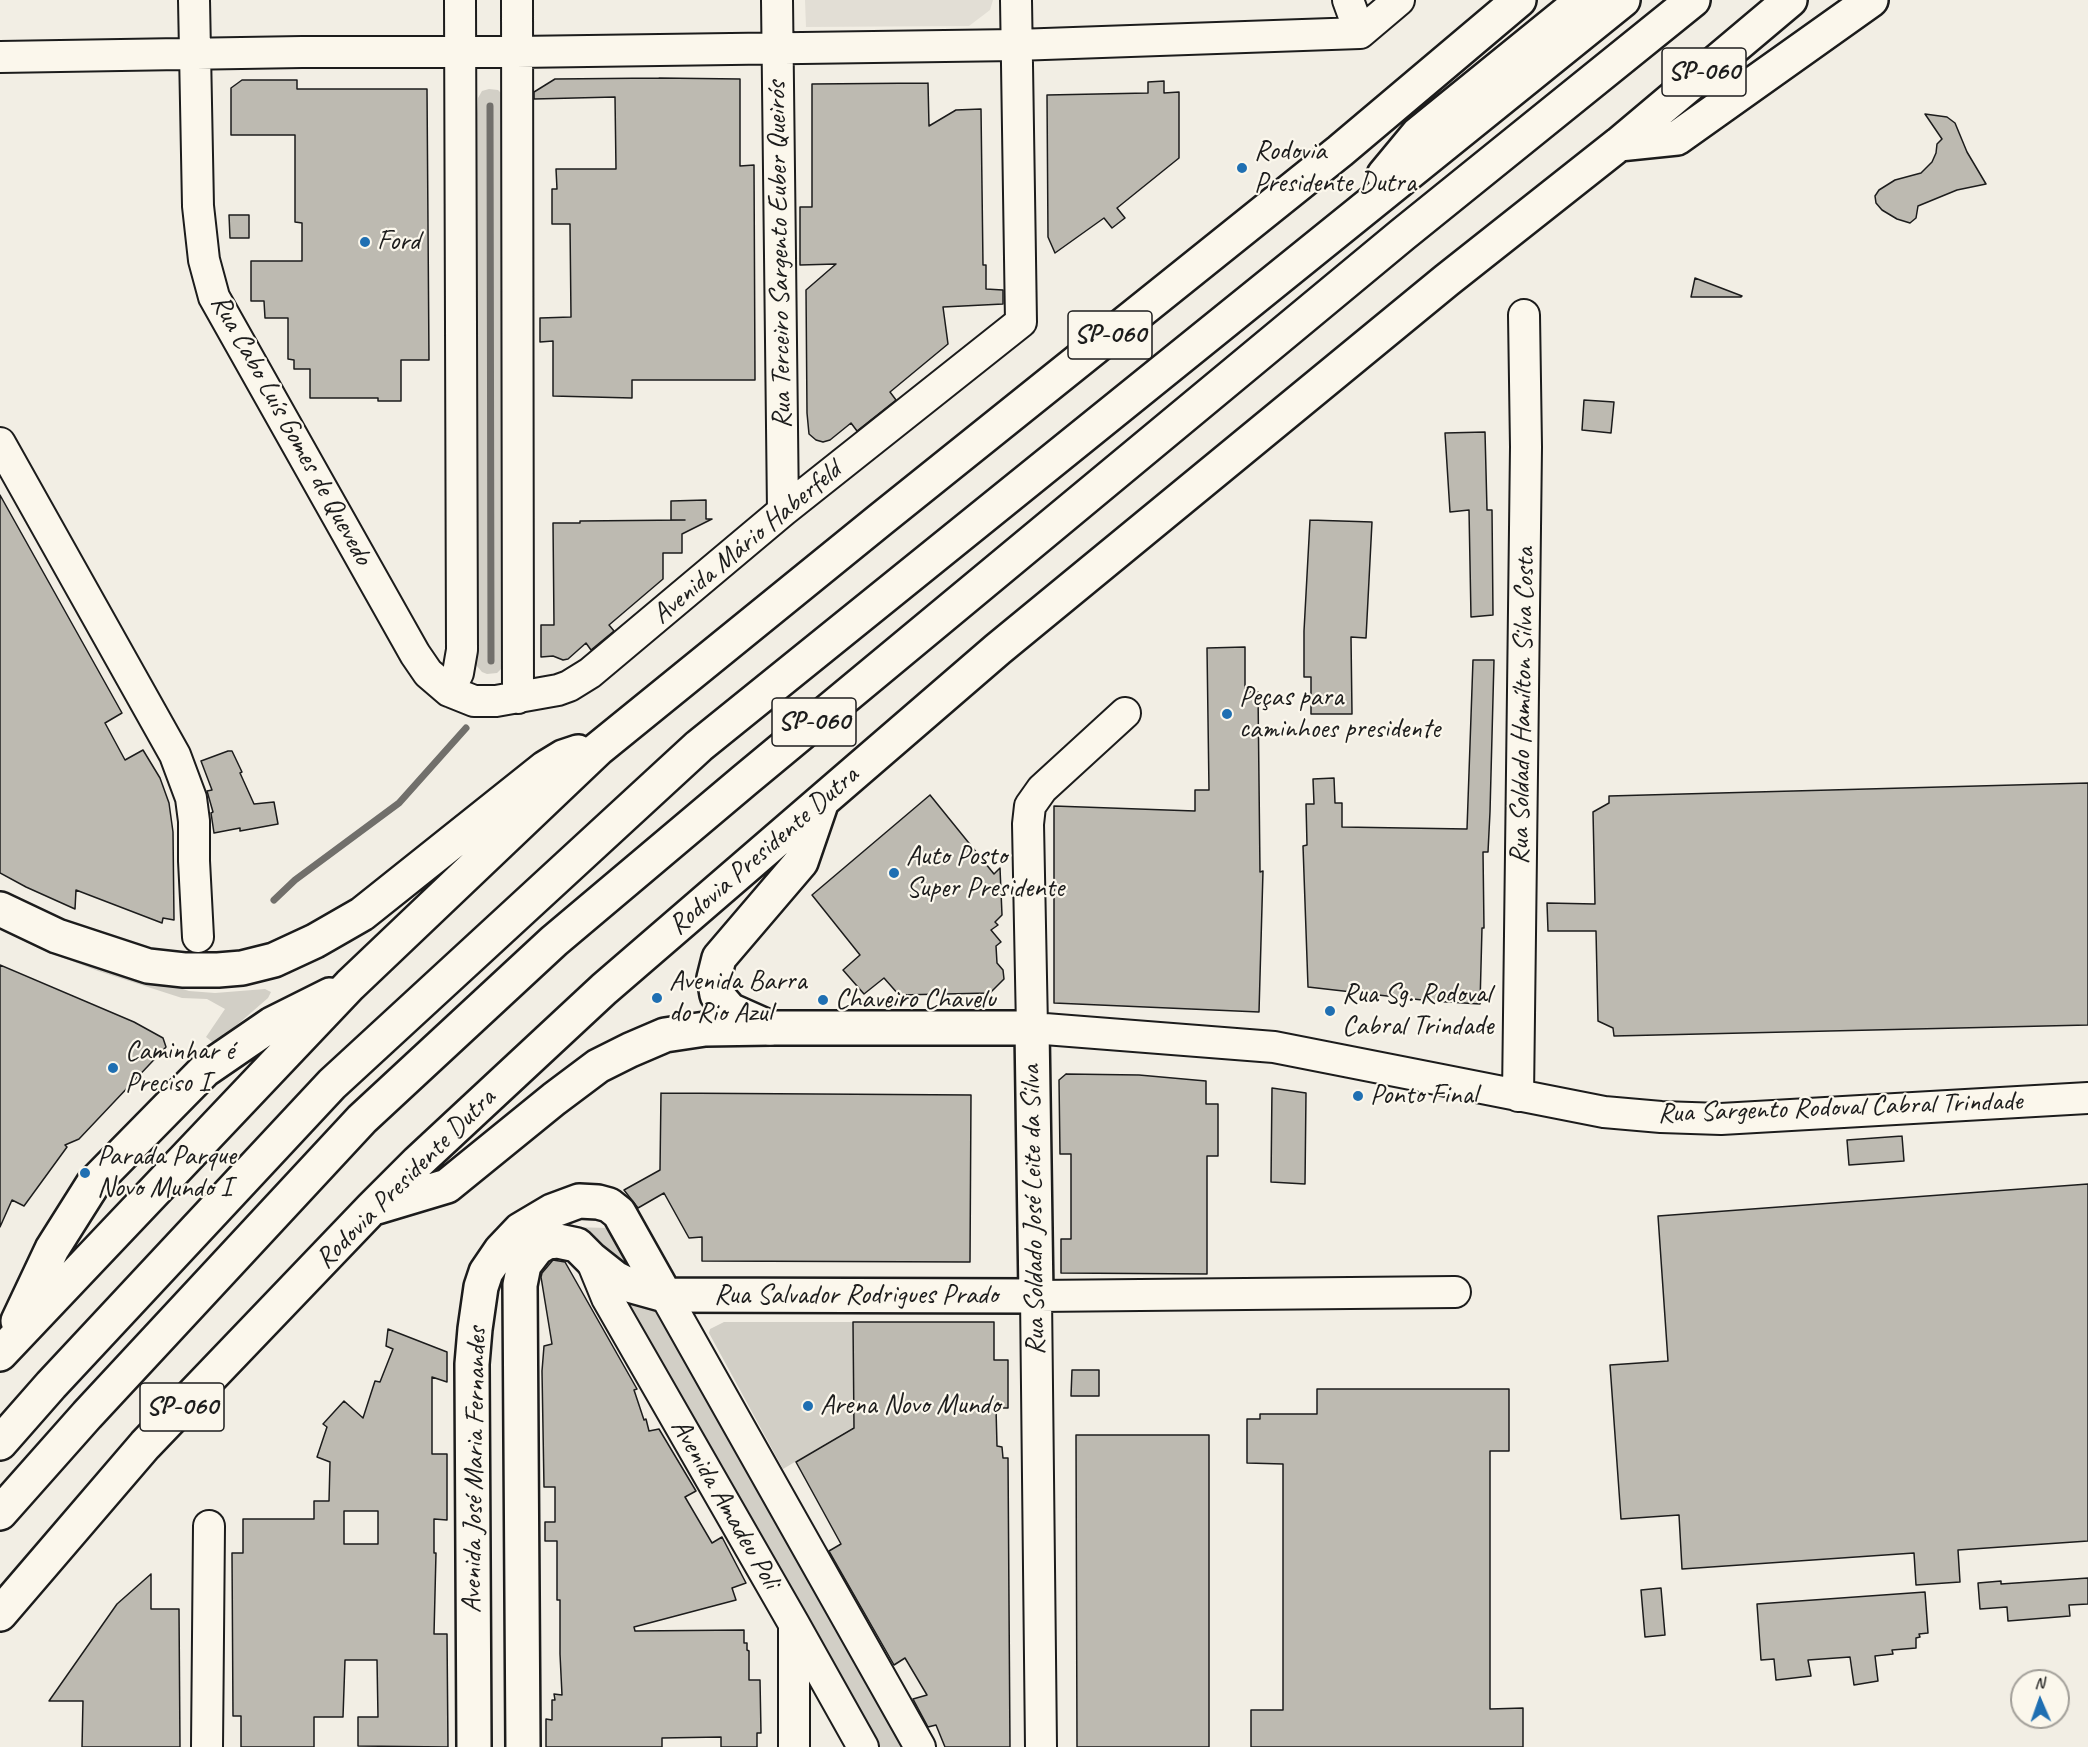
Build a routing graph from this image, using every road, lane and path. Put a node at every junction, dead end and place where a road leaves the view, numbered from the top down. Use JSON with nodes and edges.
{"nodes":[{"id":1,"x":194,"y":0,"type":"edge"},
{"id":2,"x":460,"y":0,"type":"edge"},
{"id":3,"x":517,"y":0,"type":"edge"},
{"id":4,"x":777,"y":0,"type":"edge"},
{"id":5,"x":1016,"y":0,"type":"edge"},
{"id":6,"x":1348,"y":0,"type":"edge"},
{"id":7,"x":1399,"y":0,"type":"edge"},
{"id":8,"x":1519,"y":0,"type":"edge"},
{"id":9,"x":1582,"y":0,"type":"edge"},
{"id":10,"x":1623,"y":0,"type":"edge"},
{"id":11,"x":1693,"y":0,"type":"edge"},
{"id":12,"x":1790,"y":0,"type":"edge"},
{"id":13,"x":1871,"y":0,"type":"edge"},
{"id":14,"x":1360,"y":33,"type":"junction"},
{"id":15,"x":1016,"y":45,"type":"junction"},
{"id":16,"x":777,"y":47,"type":"junction"},
{"id":17,"x":460,"y":52,"type":"junction"},
{"id":18,"x":517,"y":52,"type":"junction"},
{"id":19,"x":194,"y":54,"type":"junction"},
{"id":20,"x":0,"y":57,"type":"edge"},
{"id":21,"x":1618,"y":144,"type":"junction"},
{"id":22,"x":1342,"y":227,"type":"junction"},
{"id":23,"x":1524,"y":315,"type":"dead end"},
{"id":24,"x":5,"y":460,"type":"edge"},
{"id":25,"x":783,"y":511,"type":"junction"},
{"id":26,"x":449,"y":691,"type":"junction"},
{"id":27,"x":518,"y":698,"type":"junction"},
{"id":28,"x":1125,"y":712,"type":"dead end"},
{"id":29,"x":598,"y":749,"type":"junction"},
{"id":30,"x":822,"y":800,"type":"junction"},
{"id":31,"x":0,"y":909,"type":"edge"},
{"id":32,"x":198,"y":937,"type":"dead end"},
{"id":33,"x":350,"y":985,"type":"junction"},
{"id":34,"x":770,"y":1028,"type":"junction"},
{"id":35,"x":1032,"y":1028,"type":"junction"},
{"id":36,"x":1518,"y":1096,"type":"junction"},
{"id":37,"x":2088,"y":1098,"type":"edge"},
{"id":38,"x":372,"y":1208,"type":"junction"},
{"id":39,"x":591,"y":1259,"type":"junction"},
{"id":40,"x":1455,"y":1292,"type":"dead end"},
{"id":41,"x":666,"y":1295,"type":"junction"},
{"id":42,"x":1036,"y":1296,"type":"junction"},
{"id":43,"x":475,"y":1329,"type":"junction"},
{"id":44,"x":520,"y":1329,"type":"junction"},
{"id":45,"x":3,"y":1350,"type":"edge"},
{"id":46,"x":0,"y":1443,"type":"edge"},
{"id":47,"x":0,"y":1513,"type":"edge"},
{"id":48,"x":209,"y":1526,"type":"dead end"},
{"id":49,"x":0,"y":1614,"type":"edge"},
{"id":50,"x":794,"y":1624,"type":"junction"},
{"id":51,"x":848,"y":1721,"type":"junction"},
{"id":52,"x":794,"y":1740,"type":"edge"},
{"id":53,"x":207,"y":1747,"type":"edge"},
{"id":54,"x":474,"y":1747,"type":"edge"},
{"id":55,"x":523,"y":1747,"type":"edge"},
{"id":56,"x":862,"y":1747,"type":"edge"},
{"id":57,"x":920,"y":1747,"type":"edge"},
{"id":58,"x":1041,"y":1747,"type":"edge"}],
"edges":[{"from":1,"to":19,"type":"street","name":"Rua Cabo Luís Gomes de Quevedo"},
{"from":2,"to":17,"type":"street"},
{"from":3,"to":18,"type":"street"},
{"from":4,"to":16,"type":"street","name":"Rua Terceiro Sargento Euber Queirós"},
{"from":5,"to":15,"type":"street"},
{"from":6,"to":14,"type":"street"},
{"from":7,"to":14,"type":"street"},
{"from":8,"to":29,"type":"main road","number":"SP-060"},
{"from":9,"to":22,"type":"main road"},
{"from":10,"to":22,"type":"main road","number":"SP-060"},
{"from":11,"to":47,"type":"main road","number":"SP-060"},
{"from":12,"to":21,"type":"main road","name":"Rodovia Presidente Dutra","number":"SP-060"},
{"from":13,"to":21,"type":"main road"},
{"from":14,"to":15,"type":"street"},
{"from":15,"to":16,"type":"street"},
{"from":15,"to":25,"type":"street","name":"Avenida Mário Haberfeld"},
{"from":16,"to":18,"type":"street"},
{"from":16,"to":25,"type":"street","name":"Rua Terceiro Sargento Euber Queirós"},
{"from":17,"to":18,"type":"street"},
{"from":17,"to":19,"type":"street"},
{"from":17,"to":26,"type":"street"},
{"from":18,"to":27,"type":"street"},
{"from":19,"to":20,"type":"street"},
{"from":19,"to":26,"type":"street","name":"Rua Cabo Luís Gomes de Quevedo"},
{"from":21,"to":30,"type":"main road","name":"Rodovia Presidente Dutra","number":"SP-060"},
{"from":22,"to":46,"type":"main road","number":"SP-060"},
{"from":23,"to":36,"type":"street","name":"Rua Soldado Hamílton Silva Costa"},
{"from":24,"to":32,"type":"street"},
{"from":25,"to":27,"type":"street","name":"Avenida Mário Haberfeld"},
{"from":26,"to":27,"type":"street","name":"Avenida Mário Haberfeld"},
{"from":28,"to":35,"type":"street","name":"Rua Soldado José Leite da Silva"},
{"from":29,"to":31,"type":"main road"},
{"from":29,"to":33,"type":"main road","number":"SP-060"},
{"from":30,"to":34,"type":"main road"},
{"from":30,"to":38,"type":"main road","name":"Rodovia Presidente Dutra","number":"SP-060"},
{"from":33,"to":45,"type":"main road","number":"SP-060"},
{"from":33,"to":45,"type":"main road"},
{"from":34,"to":35,"type":"main road","name":"Rua Sargento Rodoval Cabral Trindade"},
{"from":34,"to":38,"type":"main road","name":"Rua Sargento Rodoval Cabral Trindade"},
{"from":35,"to":36,"type":"street","name":"Rua Sargento Rodoval Cabral Trindade"},
{"from":35,"to":42,"type":"main road","name":"Rua Soldado José Leite da Silva"},
{"from":36,"to":37,"type":"street","name":"Rua Sargento Rodoval Cabral Trindade"},
{"from":38,"to":49,"type":"main road","name":"Rodovia Presidente Dutra","number":"SP-060"},
{"from":39,"to":41,"type":"main road","name":"Rua Salvador Rodrigues Prado"},
{"from":39,"to":44,"type":"main road","name":"Avenida José Maria Fernandes"},
{"from":39,"to":50,"type":"street","name":"Avenida Amadeu Poli"},
{"from":40,"to":42,"type":"street","name":"Rua Salvador Rodrigues Prado"},
{"from":41,"to":42,"type":"main road","name":"Rua Salvador Rodrigues Prado"},
{"from":41,"to":43,"type":"main road","name":"Avenida José Maria Fernandes"},
{"from":41,"to":57,"type":"street","name":"Avenida Amadeu Poli"},
{"from":42,"to":58,"type":"street","name":"Rua Soldado José Leite da Silva"},
{"from":43,"to":44,"type":"main road"},
{"from":43,"to":54,"type":"main road","name":"Avenida José Maria Fernandes"},
{"from":44,"to":55,"type":"main road","name":"Avenida José Maria Fernandes"},
{"from":48,"to":53,"type":"street"},
{"from":50,"to":51,"type":"street","name":"Avenida Amadeu Poli"},
{"from":50,"to":52,"type":"street"},
{"from":51,"to":52,"type":"street"},
{"from":51,"to":56,"type":"street","name":"Avenida Amadeu Poli"}]}
